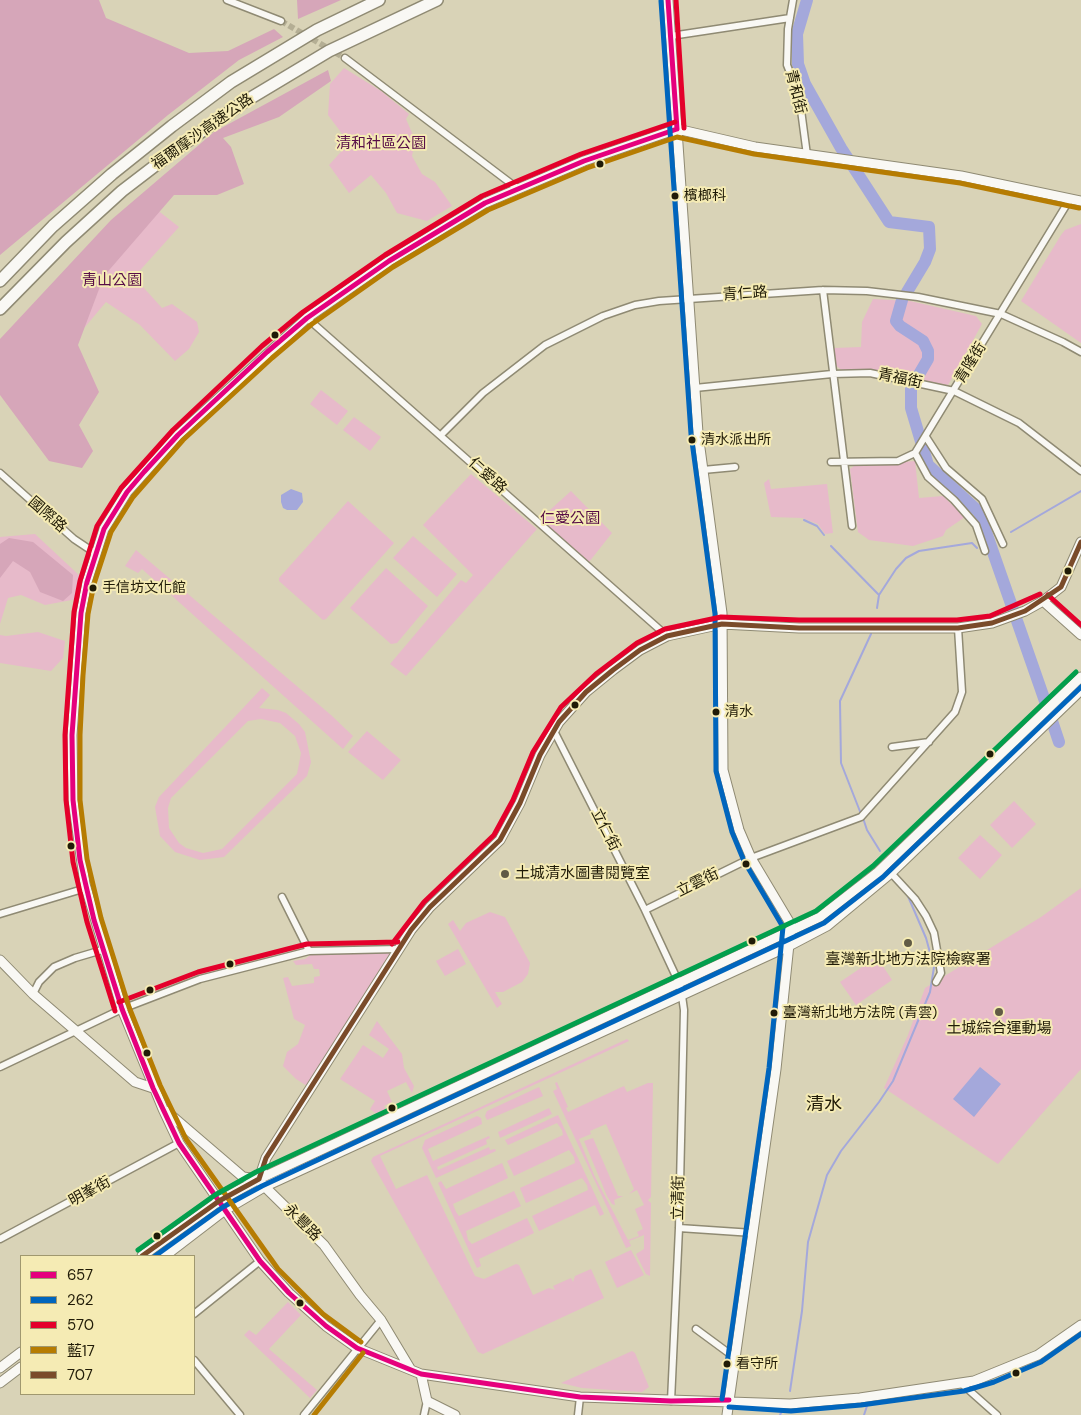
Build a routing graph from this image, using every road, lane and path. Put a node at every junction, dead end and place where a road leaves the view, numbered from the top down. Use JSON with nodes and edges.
{"nodes":[{"id":1,"x":227,"y":0,"type":"edge"},
{"id":2,"x":378,"y":0,"type":"edge"},
{"id":3,"x":437,"y":0,"type":"edge"},
{"id":4,"x":668,"y":0,"type":"edge"},
{"id":5,"x":793,"y":0,"type":"edge"},
{"id":6,"x":790,"y":18,"type":"junction"},
{"id":7,"x":281,"y":21,"type":"tunnel mouth"},
{"id":8,"x":671,"y":36,"type":"junction"},
{"id":9,"x":345,"y":58,"type":"tunnel mouth"},
{"id":10,"x":677,"y":130,"type":"junction"},
{"id":11,"x":807,"y":155,"type":"junction"},
{"id":12,"x":517,"y":188,"type":"junction"},
{"id":13,"x":1070,"y":199,"type":"junction"},
{"id":14,"x":1081,"y":201,"type":"edge"},
{"id":15,"x":0,"y":281,"type":"edge"},
{"id":16,"x":823,"y":290,"type":"junction"},
{"id":17,"x":688,"y":298,"type":"junction"},
{"id":18,"x":0,"y":309,"type":"edge"},
{"id":19,"x":1001,"y":314,"type":"junction"},
{"id":20,"x":307,"y":318,"type":"junction"},
{"id":21,"x":1081,"y":352,"type":"edge"},
{"id":22,"x":832,"y":374,"type":"junction"},
{"id":23,"x":695,"y":388,"type":"junction"},
{"id":24,"x":954,"y":391,"type":"junction"},
{"id":25,"x":441,"y":435,"type":"junction"},
{"id":26,"x":926,"y":438,"type":"junction"},
{"id":27,"x":915,"y":453,"type":"junction"},
{"id":28,"x":831,"y":462,"type":"dead end"},
{"id":29,"x":844,"y":462,"type":"junction"},
{"id":30,"x":736,"y":467,"type":"dead end"},
{"id":31,"x":703,"y":470,"type":"junction"},
{"id":32,"x":1081,"y":471,"type":"edge"},
{"id":33,"x":0,"y":473,"type":"edge"},
{"id":34,"x":852,"y":526,"type":"dead end"},
{"id":35,"x":1081,"y":542,"type":"edge"},
{"id":36,"x":1003,"y":544,"type":"dead end"},
{"id":37,"x":986,"y":551,"type":"dead end"},
{"id":38,"x":95,"y":553,"type":"junction"},
{"id":39,"x":1043,"y":601,"type":"junction"},
{"id":40,"x":722,"y":624,"type":"junction"},
{"id":41,"x":958,"y":628,"type":"junction"},
{"id":42,"x":1081,"y":635,"type":"edge"},
{"id":43,"x":667,"y":636,"type":"junction"},
{"id":44,"x":1081,"y":677,"type":"edge"},
{"id":45,"x":1081,"y":690,"type":"edge"},
{"id":46,"x":554,"y":731,"type":"junction"},
{"id":47,"x":929,"y":742,"type":"junction"},
{"id":48,"x":892,"y":747,"type":"dead end"},
{"id":49,"x":751,"y":858,"type":"junction"},
{"id":50,"x":891,"y":873,"type":"junction"},
{"id":51,"x":86,"y":888,"type":"junction"},
{"id":52,"x":282,"y":897,"type":"dead end"},
{"id":53,"x":645,"y":910,"type":"junction"},
{"id":54,"x":0,"y":914,"type":"edge"},
{"id":55,"x":791,"y":932,"type":"junction"},
{"id":56,"x":789,"y":946,"type":"junction"},
{"id":57,"x":398,"y":949,"type":"junction"},
{"id":58,"x":102,"y":950,"type":"junction"},
{"id":59,"x":309,"y":951,"type":"junction"},
{"id":60,"x":0,"y":960,"type":"edge"},
{"id":61,"x":936,"y":982,"type":"dead end"},
{"id":62,"x":679,"y":984,"type":"junction"},
{"id":63,"x":33,"y":994,"type":"junction"},
{"id":64,"x":682,"y":996,"type":"junction"},
{"id":65,"x":122,"y":1009,"type":"junction"},
{"id":66,"x":74,"y":1031,"type":"junction"},
{"id":67,"x":0,"y":1067,"type":"edge"},
{"id":68,"x":153,"y":1088,"type":"junction"},
{"id":69,"x":163,"y":1109,"type":"junction"},
{"id":70,"x":179,"y":1143,"type":"junction"},
{"id":71,"x":261,"y":1183,"type":"junction"},
{"id":72,"x":218,"y":1201,"type":"junction"},
{"id":73,"x":225,"y":1210,"type":"junction"},
{"id":74,"x":679,"y":1228,"type":"junction"},
{"id":75,"x":754,"y":1233,"type":"junction"},
{"id":76,"x":0,"y":1239,"type":"edge"},
{"id":77,"x":143,"y":1255,"type":"edge"},
{"id":78,"x":166,"y":1255,"type":"edge"},
{"id":79,"x":260,"y":1261,"type":"junction"},
{"id":80,"x":195,"y":1313,"type":"edge"},
{"id":81,"x":381,"y":1320,"type":"junction"},
{"id":82,"x":1081,"y":1325,"type":"edge"},
{"id":83,"x":696,"y":1329,"type":"dead end"},
{"id":84,"x":357,"y":1348,"type":"junction"},
{"id":85,"x":20,"y":1353,"type":"edge"},
{"id":86,"x":734,"y":1358,"type":"junction"},
{"id":87,"x":195,"y":1361,"type":"edge"},
{"id":88,"x":0,"y":1368,"type":"edge"},
{"id":89,"x":20,"y":1368,"type":"edge"},
{"id":90,"x":411,"y":1370,"type":"junction"},
{"id":91,"x":421,"y":1374,"type":"junction"},
{"id":92,"x":0,"y":1383,"type":"edge"},
{"id":93,"x":962,"y":1384,"type":"junction"},
{"id":94,"x":580,"y":1397,"type":"junction"},
{"id":95,"x":728,"y":1400,"type":"junction"},
{"id":96,"x":427,"y":1401,"type":"junction"},
{"id":97,"x":671,"y":1401,"type":"junction"},
{"id":98,"x":240,"y":1415,"type":"edge"},
{"id":99,"x":304,"y":1415,"type":"edge"},
{"id":100,"x":424,"y":1415,"type":"edge"},
{"id":101,"x":454,"y":1415,"type":"edge"},
{"id":102,"x":578,"y":1415,"type":"edge"},
{"id":103,"x":727,"y":1415,"type":"edge"},
{"id":104,"x":997,"y":1415,"type":"edge"}],
"edges":[{"from":1,"to":7,"type":"street"},
{"from":2,"to":15,"type":"highway","name":"福爾摩沙高速公路"},
{"from":3,"to":18,"type":"highway","name":"福爾摩沙高速公路"},
{"from":4,"to":8,"type":"street"},
{"from":5,"to":6,"type":"street","name":"青和街"},
{"from":6,"to":8,"type":"street"},
{"from":6,"to":11,"type":"street","name":"青和街"},
{"from":8,"to":10,"type":"street"},
{"from":9,"to":12,"type":"street"},
{"from":10,"to":11,"type":"street"},
{"from":10,"to":12,"type":"street"},
{"from":10,"to":17,"type":"street"},
{"from":11,"to":13,"type":"street"},
{"from":12,"to":20,"type":"street"},
{"from":13,"to":14,"type":"street"},
{"from":13,"to":19,"type":"street","name":"青隆街"},
{"from":16,"to":17,"type":"street","name":"青仁路"},
{"from":16,"to":19,"type":"street","name":"青仁路"},
{"from":16,"to":22,"type":"street"},
{"from":17,"to":23,"type":"street"},
{"from":17,"to":25,"type":"street","name":"青仁路"},
{"from":19,"to":21,"type":"street","name":"青仁路"},
{"from":19,"to":24,"type":"street","name":"青隆街"},
{"from":20,"to":25,"type":"street","name":"仁愛路"},
{"from":20,"to":38,"type":"street"},
{"from":22,"to":23,"type":"street","name":"青福街"},
{"from":22,"to":24,"type":"street","name":"青福街"},
{"from":22,"to":29,"type":"street"},
{"from":23,"to":31,"type":"street"},
{"from":24,"to":26,"type":"street","name":"青隆街"},
{"from":24,"to":32,"type":"street","name":"青福街"},
{"from":25,"to":43,"type":"street","name":"仁愛路"},
{"from":26,"to":27,"type":"street","name":"青隆街"},
{"from":26,"to":36,"type":"street"},
{"from":27,"to":29,"type":"street"},
{"from":27,"to":37,"type":"street"},
{"from":28,"to":29,"type":"street"},
{"from":29,"to":34,"type":"street"},
{"from":30,"to":31,"type":"street"},
{"from":31,"to":40,"type":"street"},
{"from":33,"to":38,"type":"street","name":"國際路"},
{"from":35,"to":39,"type":"street"},
{"from":38,"to":51,"type":"street"},
{"from":39,"to":41,"type":"street"},
{"from":39,"to":42,"type":"street"},
{"from":40,"to":41,"type":"street"},
{"from":40,"to":43,"type":"street"},
{"from":40,"to":49,"type":"street"},
{"from":41,"to":47,"type":"street","name":"立雲街"},
{"from":43,"to":46,"type":"street"},
{"from":44,"to":55,"type":"street"},
{"from":45,"to":50,"type":"street"},
{"from":46,"to":53,"type":"street","name":"立仁街"},
{"from":46,"to":57,"type":"street"},
{"from":47,"to":48,"type":"street"},
{"from":47,"to":49,"type":"street","name":"立雲街"},
{"from":49,"to":53,"type":"street","name":"立雲街"},
{"from":49,"to":55,"type":"street"},
{"from":50,"to":56,"type":"street"},
{"from":50,"to":61,"type":"street"},
{"from":51,"to":54,"type":"street"},
{"from":51,"to":58,"type":"street"},
{"from":52,"to":59,"type":"street"},
{"from":53,"to":62,"type":"street","name":"立仁街"},
{"from":55,"to":56,"type":"street"},
{"from":55,"to":62,"type":"street"},
{"from":56,"to":64,"type":"street"},
{"from":56,"to":75,"type":"street"},
{"from":57,"to":59,"type":"street"},
{"from":57,"to":71,"type":"street"},
{"from":58,"to":63,"type":"street"},
{"from":58,"to":65,"type":"street"},
{"from":59,"to":65,"type":"street"},
{"from":60,"to":63,"type":"street"},
{"from":62,"to":64,"type":"street","name":"立清街"},
{"from":62,"to":71,"type":"street"},
{"from":63,"to":66,"type":"street"},
{"from":64,"to":71,"type":"street"},
{"from":64,"to":74,"type":"street","name":"立清街"},
{"from":65,"to":66,"type":"street"},
{"from":65,"to":68,"type":"street"},
{"from":66,"to":67,"type":"street"},
{"from":66,"to":68,"type":"street"},
{"from":68,"to":69,"type":"street"},
{"from":69,"to":70,"type":"street"},
{"from":69,"to":71,"type":"street","name":"永豐路"},
{"from":70,"to":72,"type":"street"},
{"from":70,"to":76,"type":"street","name":"明峯街"},
{"from":71,"to":72,"type":"street"},
{"from":71,"to":73,"type":"street"},
{"from":71,"to":81,"type":"street","name":"永豐路"},
{"from":72,"to":73,"type":"street"},
{"from":72,"to":77,"type":"street"},
{"from":73,"to":78,"type":"street"},
{"from":73,"to":79,"type":"street"},
{"from":74,"to":75,"type":"street"},
{"from":74,"to":97,"type":"street","name":"立清街"},
{"from":75,"to":86,"type":"street"},
{"from":79,"to":80,"type":"street"},
{"from":79,"to":84,"type":"street"},
{"from":81,"to":84,"type":"street"},
{"from":81,"to":90,"type":"street","name":"永豐路"},
{"from":82,"to":93,"type":"street"},
{"from":83,"to":86,"type":"street"},
{"from":84,"to":90,"type":"street"},
{"from":84,"to":99,"type":"street"},
{"from":85,"to":88,"type":"street"},
{"from":86,"to":95,"type":"street"},
{"from":87,"to":98,"type":"street"},
{"from":89,"to":92,"type":"street"},
{"from":90,"to":91,"type":"street"},
{"from":91,"to":94,"type":"street"},
{"from":91,"to":96,"type":"street"},
{"from":93,"to":95,"type":"street"},
{"from":93,"to":104,"type":"street"},
{"from":94,"to":97,"type":"street"},
{"from":94,"to":102,"type":"street"},
{"from":95,"to":97,"type":"street"},
{"from":95,"to":103,"type":"street"},
{"from":96,"to":100,"type":"street"},
{"from":96,"to":101,"type":"street"}]}
